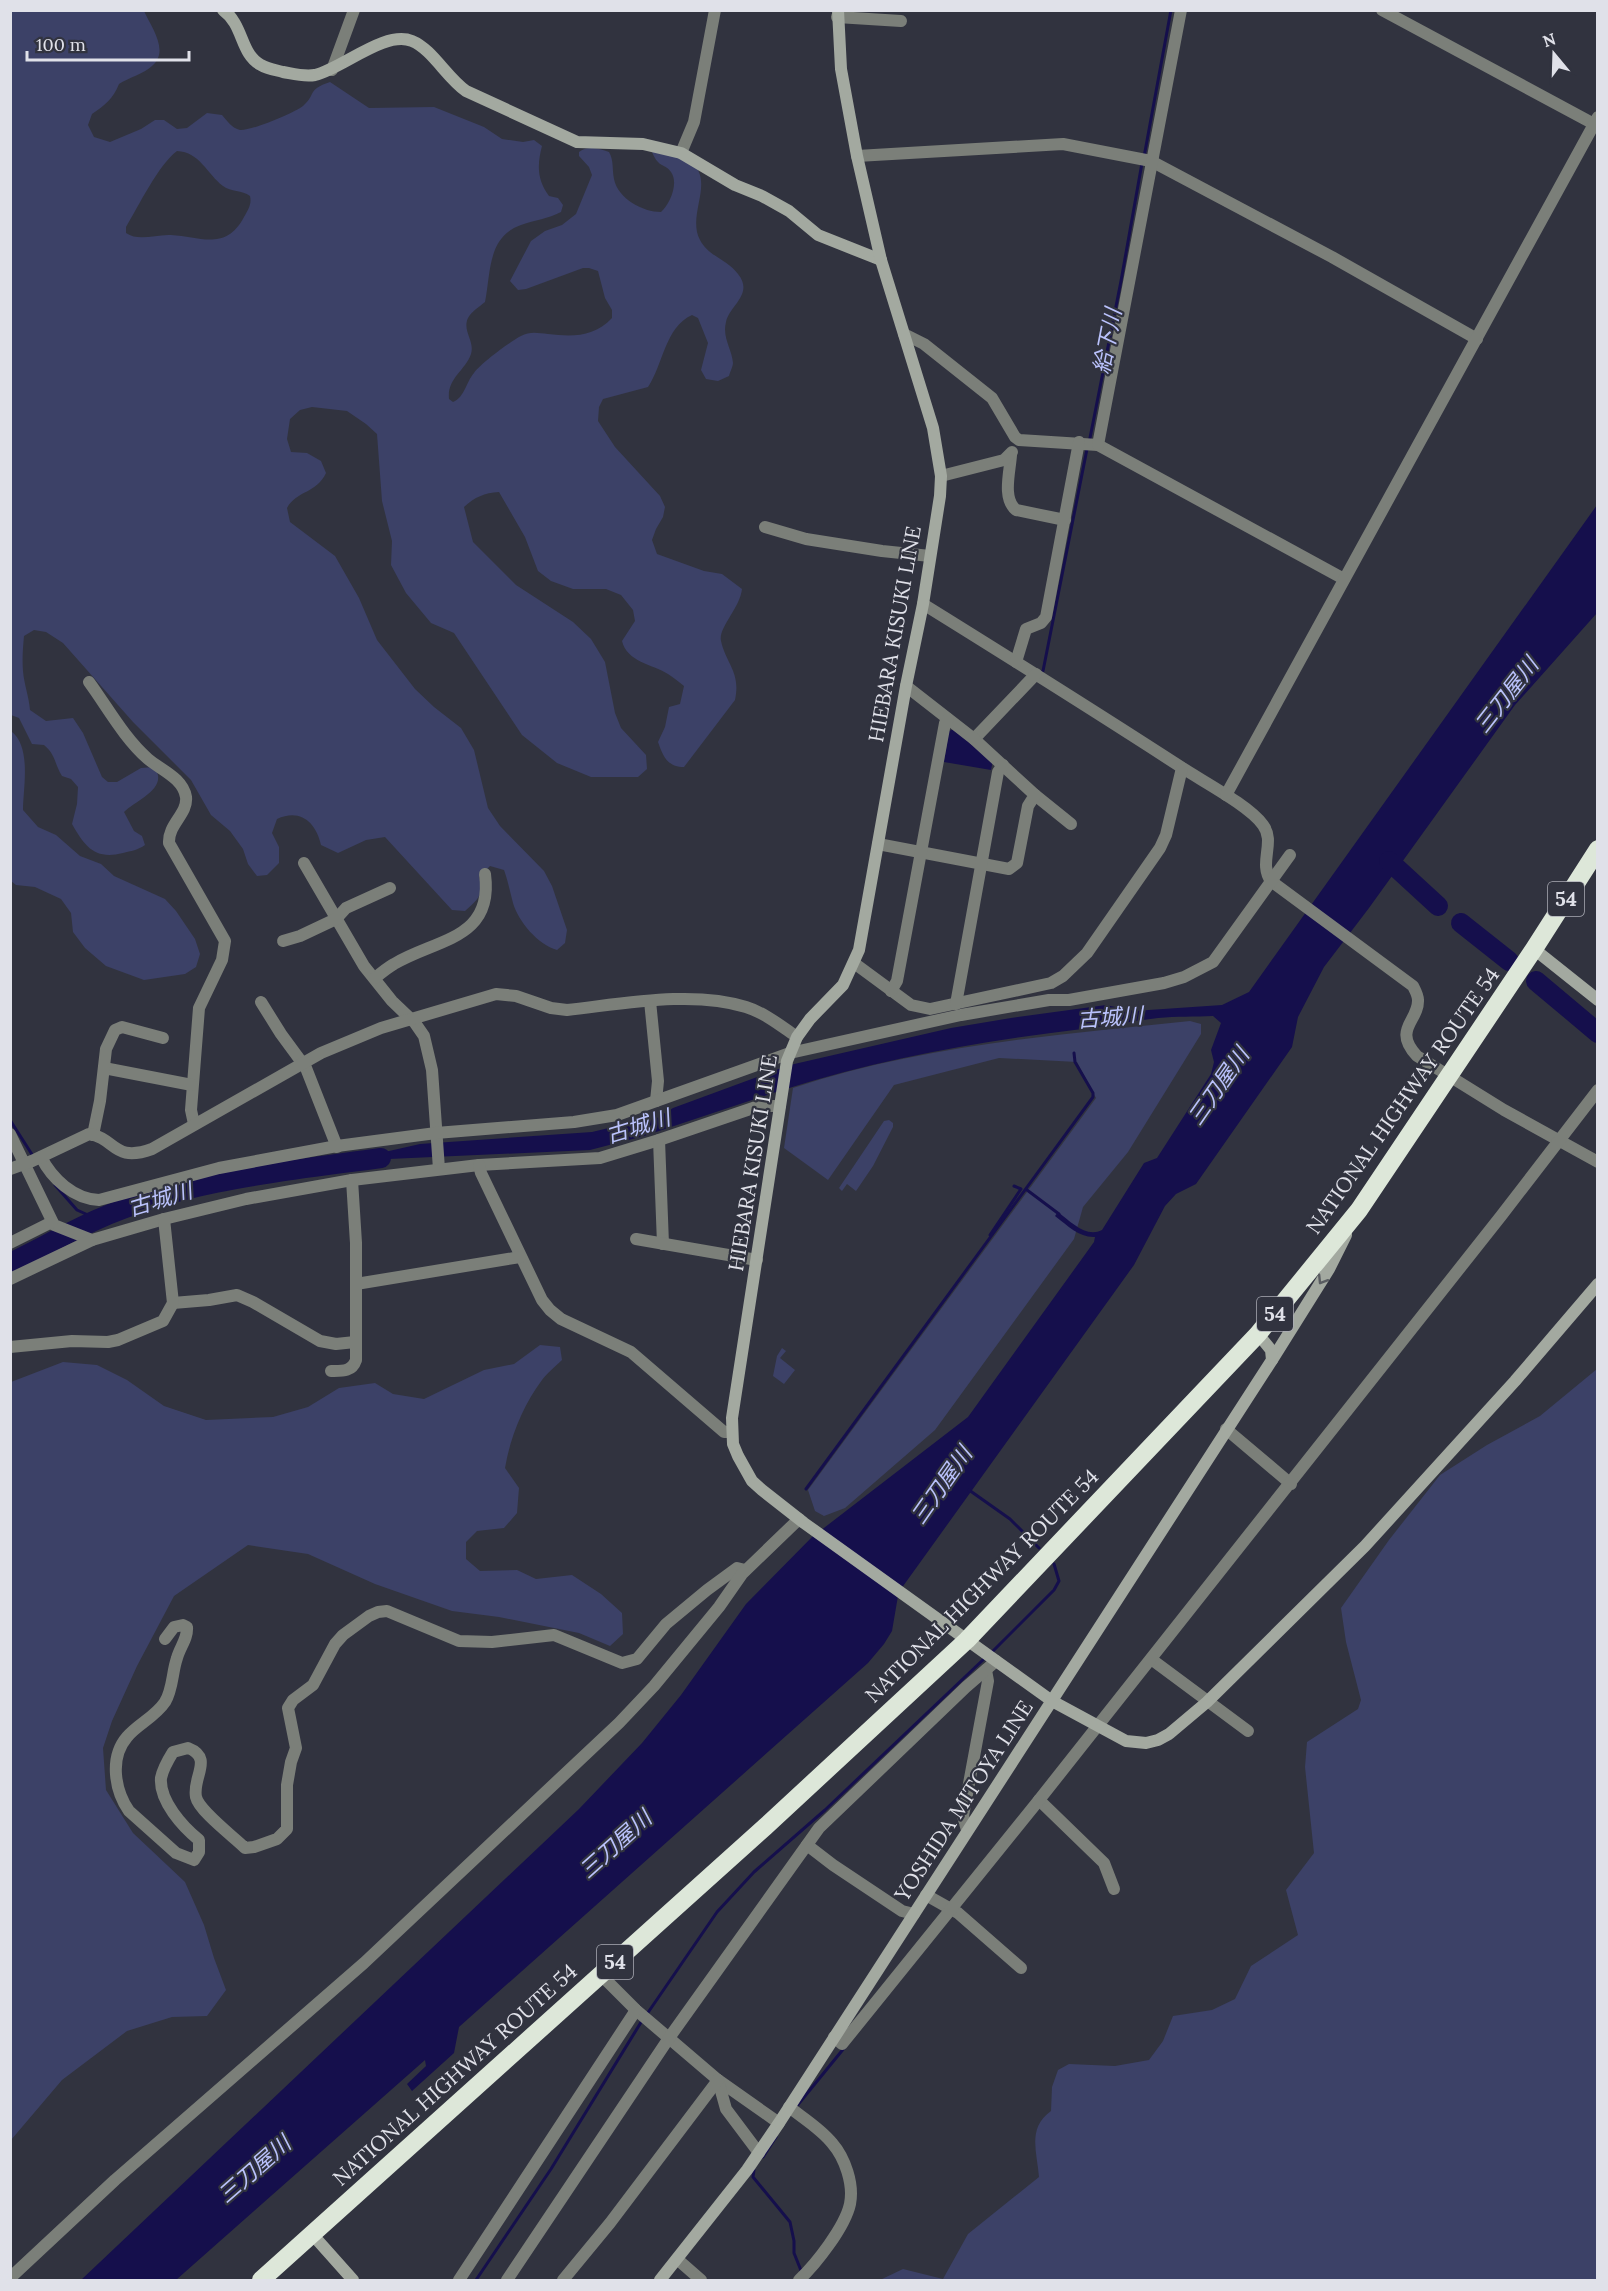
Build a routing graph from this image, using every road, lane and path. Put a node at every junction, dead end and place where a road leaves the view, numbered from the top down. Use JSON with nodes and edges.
{"nodes":[{"id":1,"x":223,"y":10,"type":"edge"},
{"id":2,"x":354,"y":10,"type":"edge"},
{"id":3,"x":715,"y":10,"type":"edge"},
{"id":4,"x":1181,"y":10,"type":"edge"},
{"id":5,"x":1382,"y":10,"type":"edge"},
{"id":6,"x":837,"y":14,"type":"edge"},
{"id":7,"x":901,"y":21,"type":"dead end"},
{"id":8,"x":332,"y":70,"type":"junction"},
{"id":9,"x":1596,"y":121,"type":"edge"},
{"id":10,"x":681,"y":153,"type":"junction"},
{"id":11,"x":857,"y":156,"type":"junction"},
{"id":12,"x":1146,"y":160,"type":"junction"},
{"id":13,"x":881,"y":260,"type":"junction"},
{"id":14,"x":904,"y":334,"type":"junction"},
{"id":15,"x":1477,"y":339,"type":"junction"},
{"id":16,"x":1017,"y":438,"type":"junction"},
{"id":17,"x":1088,"y":443,"type":"junction"},
{"id":18,"x":1011,"y":455,"type":"junction"},
{"id":19,"x":941,"y":476,"type":"junction"},
{"id":20,"x":1065,"y":520,"type":"junction"},
{"id":21,"x":765,"y":527,"type":"dead end"},
{"id":22,"x":930,"y":556,"type":"junction"},
{"id":23,"x":1344,"y":579,"type":"junction"},
{"id":24,"x":923,"y":604,"type":"junction"},
{"id":25,"x":1016,"y":662,"type":"junction"},
{"id":26,"x":1036,"y":674,"type":"junction"},
{"id":27,"x":89,"y":682,"type":"dead end"},
{"id":28,"x":906,"y":686,"type":"junction"},
{"id":29,"x":948,"y":718,"type":"junction"},
{"id":30,"x":974,"y":739,"type":"junction"},
{"id":31,"x":1003,"y":765,"type":"junction"},
{"id":32,"x":1182,"y":768,"type":"junction"},
{"id":33,"x":1035,"y":795,"type":"junction"},
{"id":34,"x":1226,"y":795,"type":"junction"},
{"id":35,"x":1071,"y":824,"type":"dead end"},
{"id":36,"x":878,"y":844,"type":"junction"},
{"id":37,"x":1598,"y":849,"type":"edge"},
{"id":38,"x":921,"y":852,"type":"junction"},
{"id":39,"x":1290,"y":855,"type":"dead end"},
{"id":40,"x":304,"y":862,"type":"dead end"},
{"id":41,"x":981,"y":864,"type":"junction"},
{"id":42,"x":485,"y":874,"type":"dead end"},
{"id":43,"x":1272,"y":882,"type":"junction"},
{"id":44,"x":390,"y":888,"type":"dead end"},
{"id":45,"x":336,"y":919,"type":"junction"},
{"id":46,"x":283,"y":941,"type":"dead end"},
{"id":47,"x":1534,"y":949,"type":"junction"},
{"id":48,"x":854,"y":963,"type":"junction"},
{"id":49,"x":375,"y":978,"type":"junction"},
{"id":50,"x":891,"y":991,"type":"junction"},
{"id":51,"x":1598,"y":1000,"type":"edge"},
{"id":52,"x":650,"y":1001,"type":"junction"},
{"id":53,"x":261,"y":1002,"type":"dead end"},
{"id":54,"x":956,"y":1004,"type":"junction"},
{"id":55,"x":410,"y":1019,"type":"junction"},
{"id":56,"x":797,"y":1037,"type":"junction"},
{"id":57,"x":163,"y":1038,"type":"dead end"},
{"id":58,"x":788,"y":1057,"type":"junction"},
{"id":59,"x":303,"y":1063,"type":"junction"},
{"id":60,"x":104,"y":1068,"type":"junction"},
{"id":61,"x":1450,"y":1076,"type":"junction"},
{"id":62,"x":192,"y":1085,"type":"junction"},
{"id":63,"x":1598,"y":1090,"type":"edge"},
{"id":64,"x":656,"y":1101,"type":"junction"},
{"id":65,"x":780,"y":1101,"type":"junction"},
{"id":66,"x":194,"y":1124,"type":"junction"},
{"id":67,"x":10,"y":1134,"type":"edge"},
{"id":68,"x":93,"y":1135,"type":"junction"},
{"id":69,"x":436,"y":1135,"type":"junction"},
{"id":70,"x":659,"y":1140,"type":"junction"},
{"id":71,"x":1559,"y":1140,"type":"junction"},
{"id":72,"x":337,"y":1147,"type":"junction"},
{"id":73,"x":34,"y":1160,"type":"junction"},
{"id":74,"x":1598,"y":1162,"type":"edge"},
{"id":75,"x":479,"y":1165,"type":"junction"},
{"id":76,"x":439,"y":1167,"type":"junction"},
{"id":77,"x":10,"y":1169,"type":"edge"},
{"id":78,"x":351,"y":1179,"type":"junction"},
{"id":79,"x":1359,"y":1210,"type":"junction"},
{"id":80,"x":164,"y":1219,"type":"junction"},
{"id":81,"x":55,"y":1225,"type":"junction"},
{"id":82,"x":636,"y":1239,"type":"dead end"},
{"id":83,"x":90,"y":1240,"type":"junction"},
{"id":84,"x":10,"y":1244,"type":"edge"},
{"id":85,"x":663,"y":1244,"type":"junction"},
{"id":86,"x":520,"y":1257,"type":"junction"},
{"id":87,"x":758,"y":1260,"type":"junction"},
{"id":88,"x":10,"y":1279,"type":"edge"},
{"id":89,"x":356,"y":1284,"type":"junction"},
{"id":90,"x":1598,"y":1284,"type":"edge"},
{"id":91,"x":174,"y":1303,"type":"junction"},
{"id":92,"x":1257,"y":1334,"type":"junction"},
{"id":93,"x":355,"y":1342,"type":"junction"},
{"id":94,"x":10,"y":1347,"type":"edge"},
{"id":95,"x":1272,"y":1360,"type":"junction"},
{"id":96,"x":331,"y":1371,"type":"dead end"},
{"id":97,"x":1226,"y":1429,"type":"junction"},
{"id":98,"x":732,"y":1432,"type":"junction"},
{"id":99,"x":1291,"y":1483,"type":"junction"},
{"id":100,"x":802,"y":1521,"type":"junction"},
{"id":101,"x":745,"y":1570,"type":"junction"},
{"id":102,"x":165,"y":1639,"type":"dead end"},
{"id":103,"x":967,"y":1640,"type":"junction"},
{"id":104,"x":1150,"y":1659,"type":"junction"},
{"id":105,"x":995,"y":1660,"type":"junction"},
{"id":106,"x":986,"y":1670,"type":"junction"},
{"id":107,"x":1052,"y":1701,"type":"junction"},
{"id":108,"x":1207,"y":1702,"type":"junction"},
{"id":109,"x":1101,"y":1727,"type":"junction"},
{"id":110,"x":1248,"y":1731,"type":"dead end"},
{"id":111,"x":1039,"y":1800,"type":"junction"},
{"id":112,"x":968,"y":1830,"type":"junction"},
{"id":113,"x":807,"y":1845,"type":"junction"},
{"id":114,"x":1114,"y":1889,"type":"dead end"},
{"id":115,"x":926,"y":1895,"type":"junction"},
{"id":116,"x":950,"y":1910,"type":"junction"},
{"id":117,"x":914,"y":1914,"type":"junction"},
{"id":118,"x":1022,"y":1968,"type":"dead end"},
{"id":119,"x":601,"y":1975,"type":"junction"},
{"id":120,"x":641,"y":2015,"type":"junction"},
{"id":121,"x":834,"y":2037,"type":"junction"},
{"id":122,"x":669,"y":2038,"type":"junction"},
{"id":123,"x":718,"y":2080,"type":"junction"},
{"id":124,"x":789,"y":2107,"type":"junction"},
{"id":125,"x":779,"y":2122,"type":"junction"},
{"id":126,"x":759,"y":2153,"type":"junction"},
{"id":127,"x":312,"y":2234,"type":"junction"},
{"id":128,"x":677,"y":2259,"type":"junction"},
{"id":129,"x":10,"y":2278,"type":"edge"},
{"id":130,"x":261,"y":2280,"type":"edge"},
{"id":131,"x":353,"y":2280,"type":"edge"},
{"id":132,"x":459,"y":2280,"type":"edge"},
{"id":133,"x":507,"y":2280,"type":"edge"},
{"id":134,"x":563,"y":2280,"type":"edge"},
{"id":135,"x":660,"y":2280,"type":"edge"},
{"id":136,"x":701,"y":2280,"type":"edge"},
{"id":137,"x":798,"y":2280,"type":"edge"}],
"edges":[{"from":1,"to":8,"type":"main road"},
{"from":2,"to":8,"type":"street"},
{"from":3,"to":10,"type":"street"},
{"from":4,"to":12,"type":"street"},
{"from":5,"to":9,"type":"street"},
{"from":6,"to":7,"type":"street"},
{"from":6,"to":11,"type":"main road","name":"HIEBARA KISUKI LINE"},
{"from":8,"to":10,"type":"main road"},
{"from":9,"to":15,"type":"street"},
{"from":10,"to":13,"type":"main road"},
{"from":11,"to":12,"type":"street"},
{"from":11,"to":13,"type":"main road","name":"HIEBARA KISUKI LINE"},
{"from":12,"to":15,"type":"street"},
{"from":12,"to":17,"type":"street"},
{"from":13,"to":14,"type":"main road","name":"HIEBARA KISUKI LINE"},
{"from":14,"to":16,"type":"street"},
{"from":14,"to":19,"type":"main road","name":"HIEBARA KISUKI LINE"},
{"from":15,"to":23,"type":"street"},
{"from":16,"to":17,"type":"street"},
{"from":16,"to":18,"type":"street"},
{"from":17,"to":20,"type":"street"},
{"from":17,"to":23,"type":"street"},
{"from":18,"to":19,"type":"street"},
{"from":18,"to":20,"type":"street"},
{"from":19,"to":22,"type":"main road","name":"HIEBARA KISUKI LINE"},
{"from":20,"to":25,"type":"street"},
{"from":21,"to":22,"type":"street"},
{"from":22,"to":24,"type":"main road","name":"HIEBARA KISUKI LINE"},
{"from":23,"to":34,"type":"street"},
{"from":24,"to":25,"type":"street"},
{"from":24,"to":28,"type":"main road","name":"HIEBARA KISUKI LINE"},
{"from":25,"to":26,"type":"street"},
{"from":26,"to":30,"type":"street"},
{"from":26,"to":32,"type":"street"},
{"from":27,"to":62,"type":"street"},
{"from":28,"to":29,"type":"street"},
{"from":28,"to":36,"type":"main road","name":"HIEBARA KISUKI LINE"},
{"from":29,"to":30,"type":"street"},
{"from":29,"to":38,"type":"street"},
{"from":30,"to":31,"type":"street"},
{"from":31,"to":33,"type":"street"},
{"from":31,"to":41,"type":"street"},
{"from":32,"to":34,"type":"street"},
{"from":32,"to":54,"type":"street"},
{"from":33,"to":35,"type":"street"},
{"from":33,"to":41,"type":"street"},
{"from":34,"to":43,"type":"street"},
{"from":36,"to":38,"type":"street"},
{"from":36,"to":48,"type":"main road","name":"HIEBARA KISUKI LINE"},
{"from":37,"to":47,"type":"highway","name":"NATIONAL HIGHWAY ROUTE 54","number":"54"},
{"from":38,"to":41,"type":"street"},
{"from":38,"to":50,"type":"street"},
{"from":39,"to":43,"type":"street"},
{"from":40,"to":45,"type":"street"},
{"from":41,"to":54,"type":"street"},
{"from":42,"to":49,"type":"street"},
{"from":43,"to":58,"type":"street"},
{"from":43,"to":61,"type":"street"},
{"from":44,"to":45,"type":"street"},
{"from":45,"to":46,"type":"street"},
{"from":45,"to":49,"type":"street"},
{"from":47,"to":51,"type":"main road"},
{"from":47,"to":61,"type":"highway","name":"NATIONAL HIGHWAY ROUTE 54","number":"54"},
{"from":48,"to":50,"type":"street"},
{"from":48,"to":56,"type":"main road","name":"HIEBARA KISUKI LINE"},
{"from":49,"to":55,"type":"street"},
{"from":50,"to":54,"type":"street"},
{"from":52,"to":55,"type":"street"},
{"from":52,"to":56,"type":"street"},
{"from":52,"to":64,"type":"street"},
{"from":53,"to":59,"type":"street"},
{"from":55,"to":59,"type":"street"},
{"from":55,"to":69,"type":"street"},
{"from":56,"to":58,"type":"main road","name":"HIEBARA KISUKI LINE"},
{"from":57,"to":60,"type":"street"},
{"from":58,"to":64,"type":"street"},
{"from":58,"to":65,"type":"main road","name":"HIEBARA KISUKI LINE"},
{"from":59,"to":66,"type":"street"},
{"from":59,"to":72,"type":"street"},
{"from":60,"to":62,"type":"street"},
{"from":60,"to":68,"type":"street"},
{"from":61,"to":71,"type":"street"},
{"from":61,"to":79,"type":"highway","name":"NATIONAL HIGHWAY ROUTE 54","number":"54"},
{"from":62,"to":66,"type":"street"},
{"from":63,"to":71,"type":"street"},
{"from":64,"to":69,"type":"street"},
{"from":65,"to":70,"type":"street"},
{"from":65,"to":87,"type":"main road","name":"HIEBARA KISUKI LINE"},
{"from":66,"to":68,"type":"street"},
{"from":67,"to":73,"type":"street"},
{"from":68,"to":73,"type":"street"},
{"from":69,"to":72,"type":"street"},
{"from":69,"to":76,"type":"street"},
{"from":70,"to":75,"type":"street"},
{"from":70,"to":85,"type":"street"},
{"from":71,"to":74,"type":"street"},
{"from":71,"to":99,"type":"street"},
{"from":72,"to":73,"type":"street"},
{"from":73,"to":77,"type":"street"},
{"from":73,"to":81,"type":"street"},
{"from":75,"to":76,"type":"street"},
{"from":75,"to":86,"type":"street"},
{"from":76,"to":78,"type":"street"},
{"from":78,"to":80,"type":"street"},
{"from":78,"to":89,"type":"street"},
{"from":79,"to":92,"type":"highway","name":"NATIONAL HIGHWAY ROUTE 54","number":"54"},
{"from":79,"to":95,"type":"main road","name":"YOSHIDA MITOYA LINE","one_way":true},
{"from":80,"to":83,"type":"street"},
{"from":80,"to":91,"type":"street"},
{"from":81,"to":83,"type":"street"},
{"from":81,"to":84,"type":"street"},
{"from":82,"to":85,"type":"street"},
{"from":83,"to":88,"type":"street"},
{"from":85,"to":87,"type":"street"},
{"from":86,"to":89,"type":"street"},
{"from":86,"to":98,"type":"street"},
{"from":87,"to":98,"type":"main road","name":"HIEBARA KISUKI LINE"},
{"from":89,"to":93,"type":"street"},
{"from":90,"to":108,"type":"main road","name":"HIEBARA KISUKI LINE"},
{"from":91,"to":93,"type":"street"},
{"from":91,"to":94,"type":"street"},
{"from":92,"to":95,"type":"main road"},
{"from":92,"to":103,"type":"highway","name":"NATIONAL HIGHWAY ROUTE 54","number":"54"},
{"from":93,"to":96,"type":"street"},
{"from":95,"to":97,"type":"main road","name":"YOSHIDA MITOYA LINE"},
{"from":97,"to":99,"type":"street"},
{"from":97,"to":107,"type":"main road","name":"YOSHIDA MITOYA LINE"},
{"from":98,"to":100,"type":"main road","name":"HIEBARA KISUKI LINE"},
{"from":99,"to":104,"type":"street"},
{"from":100,"to":101,"type":"street"},
{"from":100,"to":103,"type":"main road","name":"HIEBARA KISUKI LINE"},
{"from":101,"to":102,"type":"street"},
{"from":101,"to":129,"type":"street"},
{"from":103,"to":105,"type":"main road","name":"HIEBARA KISUKI LINE"},
{"from":103,"to":119,"type":"highway","name":"NATIONAL HIGHWAY ROUTE 54","number":"54"},
{"from":104,"to":108,"type":"street"},
{"from":104,"to":109,"type":"street"},
{"from":105,"to":106,"type":"street"},
{"from":105,"to":107,"type":"main road","name":"HIEBARA KISUKI LINE"},
{"from":106,"to":112,"type":"street"},
{"from":106,"to":113,"type":"street"},
{"from":107,"to":109,"type":"main road","name":"HIEBARA KISUKI LINE"},
{"from":107,"to":112,"type":"main road","name":"YOSHIDA MITOYA LINE"},
{"from":108,"to":109,"type":"main road","name":"HIEBARA KISUKI LINE"},
{"from":108,"to":110,"type":"street"},
{"from":109,"to":111,"type":"street"},
{"from":111,"to":114,"type":"street"},
{"from":111,"to":116,"type":"street"},
{"from":112,"to":115,"type":"main road","name":"YOSHIDA MITOYA LINE"},
{"from":113,"to":117,"type":"street"},
{"from":113,"to":122,"type":"street"},
{"from":115,"to":116,"type":"street"},
{"from":115,"to":117,"type":"main road","name":"YOSHIDA MITOYA LINE"},
{"from":116,"to":118,"type":"street"},
{"from":116,"to":121,"type":"street"},
{"from":117,"to":121,"type":"main road","name":"YOSHIDA MITOYA LINE"},
{"from":119,"to":120,"type":"street"},
{"from":119,"to":127,"type":"highway","name":"NATIONAL HIGHWAY ROUTE 54","number":"54"},
{"from":120,"to":122,"type":"street"},
{"from":120,"to":132,"type":"street"},
{"from":121,"to":124,"type":"main road","name":"YOSHIDA MITOYA LINE"},
{"from":122,"to":123,"type":"street"},
{"from":122,"to":133,"type":"street"},
{"from":123,"to":125,"type":"street"},
{"from":123,"to":126,"type":"street"},
{"from":123,"to":134,"type":"street"},
{"from":124,"to":125,"type":"main road","name":"YOSHIDA MITOYA LINE"},
{"from":124,"to":137,"type":"street"},
{"from":125,"to":126,"type":"main road","name":"YOSHIDA MITOYA LINE"},
{"from":126,"to":128,"type":"main road","name":"YOSHIDA MITOYA LINE"},
{"from":127,"to":130,"type":"highway","name":"NATIONAL HIGHWAY ROUTE 54","number":"54"},
{"from":127,"to":131,"type":"main road"},
{"from":128,"to":135,"type":"main road","name":"YOSHIDA MITOYA LINE"},
{"from":128,"to":136,"type":"street"}]}
